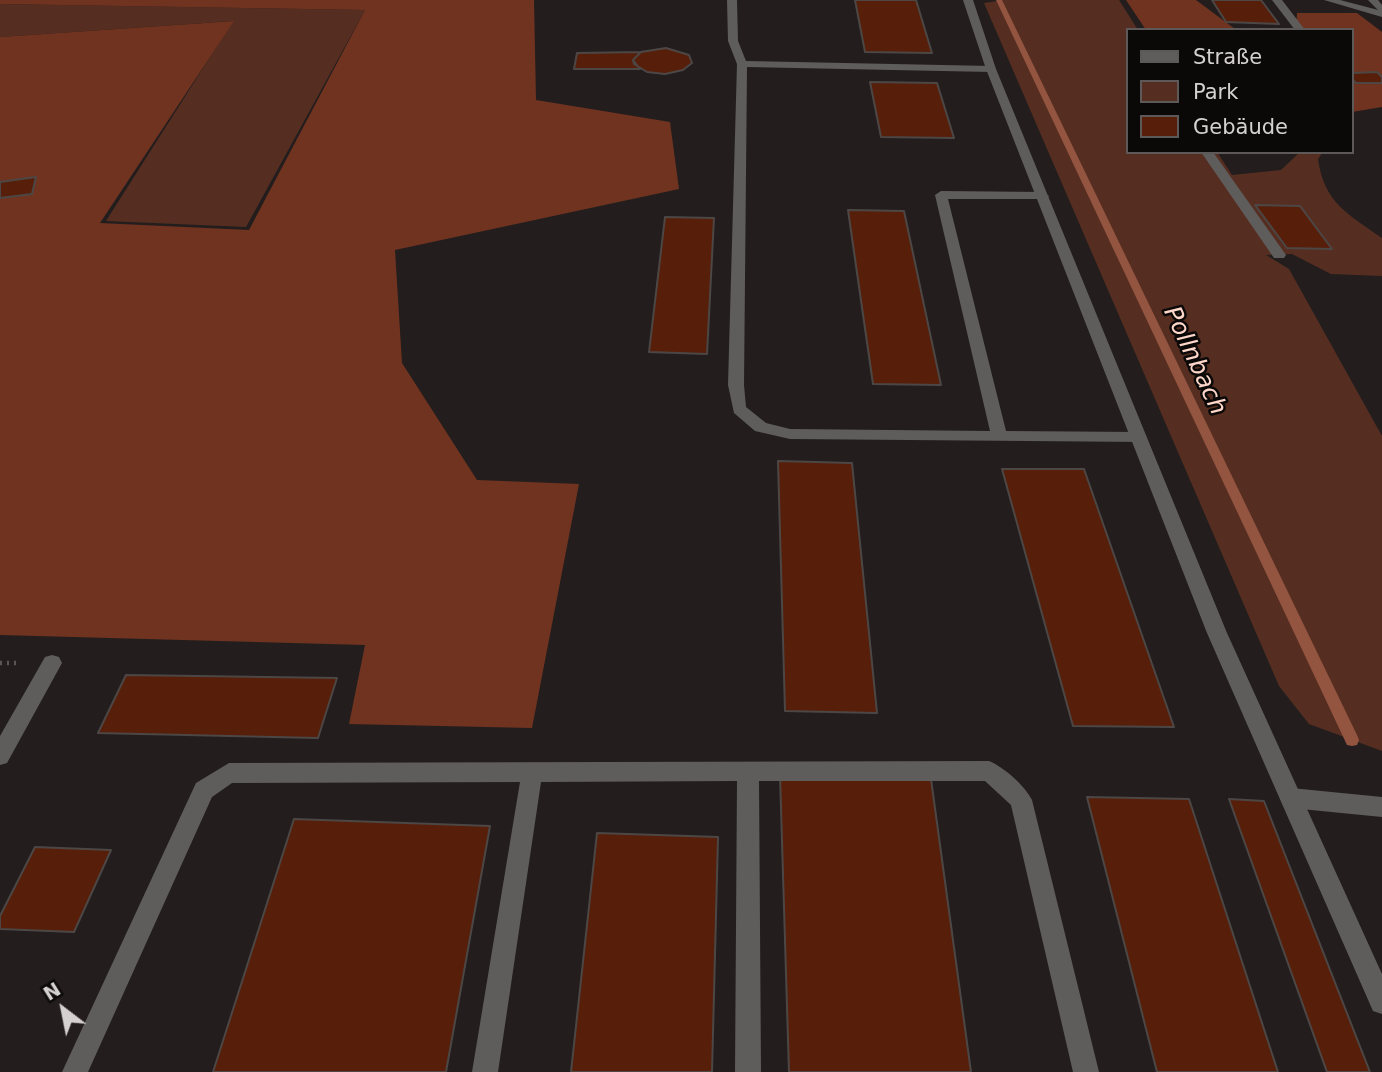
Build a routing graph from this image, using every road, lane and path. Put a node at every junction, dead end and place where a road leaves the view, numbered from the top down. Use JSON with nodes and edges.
{"nodes":[{"id":1,"x":732,"y":0,"type":"edge"},
{"id":2,"x":968,"y":0,"type":"edge"},
{"id":3,"x":1277,"y":0,"type":"edge"},
{"id":4,"x":1329,"y":0,"type":"edge"},
{"id":5,"x":1373,"y":0,"type":"edge"},
{"id":6,"x":1381,"y":12,"type":"edge"},
{"id":7,"x":1298,"y":28,"type":"edge"},
{"id":8,"x":742,"y":65,"type":"junction"},
{"id":9,"x":991,"y":69,"type":"junction"},
{"id":10,"x":1207,"y":154,"type":"edge"},
{"id":11,"x":1042,"y":196,"type":"junction"},
{"id":12,"x":1279,"y":255,"type":"dead end"},
{"id":13,"x":999,"y":436,"type":"junction"},
{"id":14,"x":1139,"y":438,"type":"junction"},
{"id":15,"x":52,"y":663,"type":"dead end"},
{"id":16,"x":0,"y":756,"type":"edge"},
{"id":17,"x":748,"y":771,"type":"junction"},
{"id":18,"x":532,"y":772,"type":"junction"},
{"id":19,"x":1290,"y":798,"type":"junction"},
{"id":20,"x":1382,"y":807,"type":"edge"},
{"id":21,"x":1382,"y":1002,"type":"edge"},
{"id":22,"x":75,"y":1072,"type":"edge"},
{"id":23,"x":485,"y":1072,"type":"edge"},
{"id":24,"x":748,"y":1072,"type":"edge"},
{"id":25,"x":1086,"y":1072,"type":"edge"}],
"edges":[{"from":1,"to":8,"type":"street"},
{"from":2,"to":9,"type":"street"},
{"from":3,"to":7,"type":"street"},
{"from":4,"to":6,"type":"street"},
{"from":5,"to":6,"type":"street"},
{"from":8,"to":9,"type":"street"},
{"from":8,"to":13,"type":"street"},
{"from":9,"to":11,"type":"street"},
{"from":10,"to":12,"type":"street"},
{"from":11,"to":13,"type":"street"},
{"from":11,"to":14,"type":"street"},
{"from":13,"to":14,"type":"street"},
{"from":14,"to":19,"type":"street"},
{"from":15,"to":16,"type":"street"},
{"from":17,"to":18,"type":"street"},
{"from":17,"to":24,"type":"street"},
{"from":17,"to":25,"type":"street"},
{"from":18,"to":22,"type":"street"},
{"from":18,"to":23,"type":"street"},
{"from":19,"to":20,"type":"street"},
{"from":19,"to":21,"type":"street"}]}
